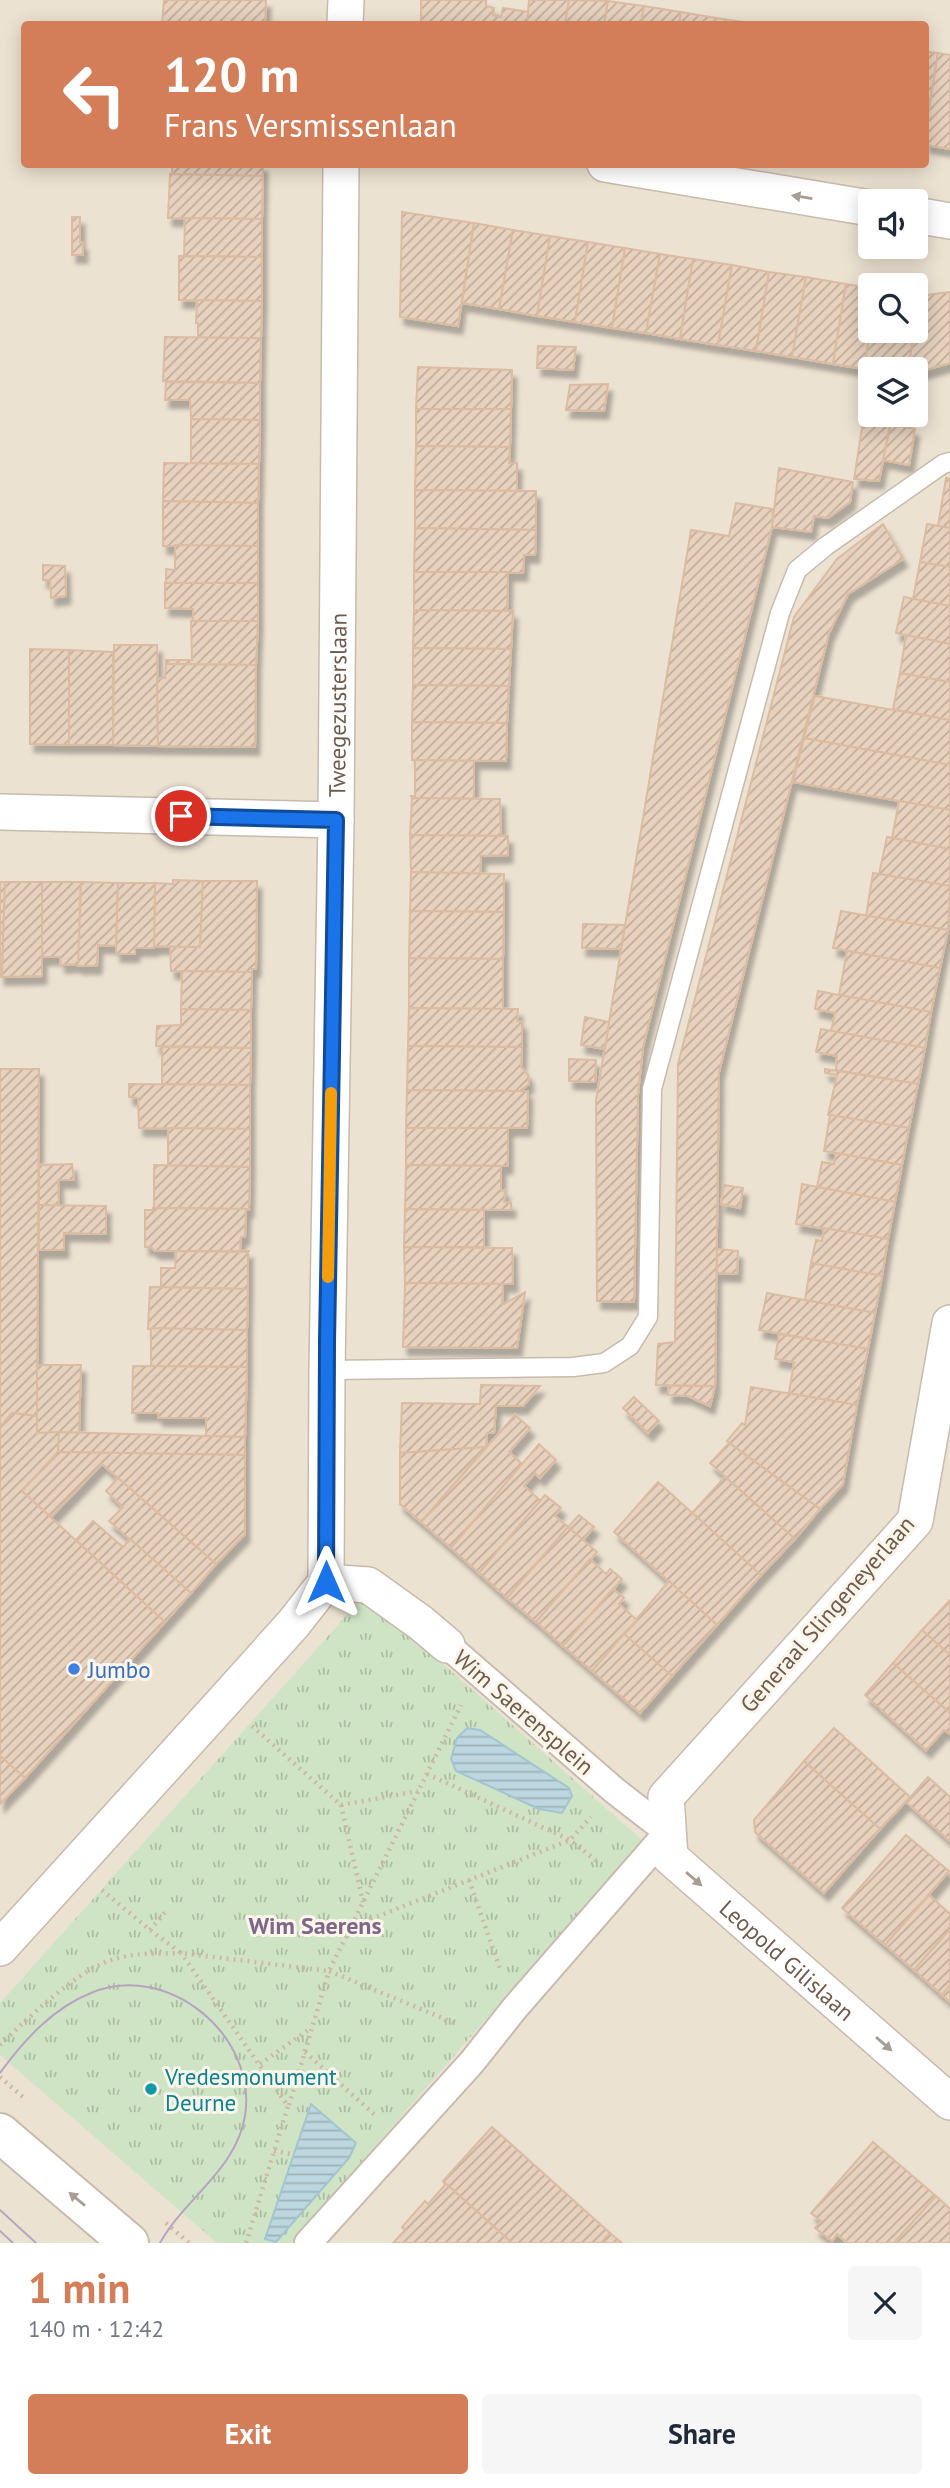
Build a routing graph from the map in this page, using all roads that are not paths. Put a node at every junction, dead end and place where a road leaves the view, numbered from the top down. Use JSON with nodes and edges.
{"nodes":[{"id":1,"x":346,"y":0,"type":"edge"},
{"id":2,"x":345,"y":21,"type":"edge"},
{"id":3,"x":341,"y":168,"type":"edge"},
{"id":4,"x":629,"y":168,"type":"edge"},
{"id":5,"x":858,"y":206,"type":"edge"},
{"id":6,"x":928,"y":217,"type":"edge"},
{"id":7,"x":950,"y":221,"type":"edge"},
{"id":8,"x":950,"y":462,"type":"edge"},
{"id":9,"x":0,"y":812,"type":"edge"},
{"id":10,"x":336,"y":820,"type":"junction"},
{"id":11,"x":950,"y":1323,"type":"edge"},
{"id":12,"x":327,"y":1370,"type":"junction"},
{"id":13,"x":941,"y":1422,"type":"edge"},
{"id":14,"x":326,"y":1582,"type":"junction"},
{"id":15,"x":447,"y":1645,"type":"joint"},
{"id":16,"x":666,"y":1797,"type":"joint"},
{"id":17,"x":668,"y":1832,"type":"junction"},
{"id":18,"x":0,"y":1948,"type":"edge"},
{"id":19,"x":950,"y":2102,"type":"edge"},
{"id":20,"x":0,"y":2133,"type":"edge"},
{"id":21,"x":129,"y":2243,"type":"edge"},
{"id":22,"x":308,"y":2243,"type":"edge"}],
"edges":[{"from":1,"to":2,"type":"street"},
{"from":3,"to":10,"type":"street","name":"Tweegezusterslaan"},
{"from":5,"to":4,"type":"street","one_way":true},
{"from":6,"to":7,"type":"street"},
{"from":8,"to":12,"type":"lane"},
{"from":9,"to":10,"type":"street"},
{"from":10,"to":12,"type":"street","name":"Tweegezusterslaan"},
{"from":11,"to":13,"type":"street","name":"Generaal Slingeneyerlaan"},
{"from":12,"to":14,"type":"street","name":"Tweegezusterslaan"},
{"from":13,"to":16,"type":"street","name":"Generaal Slingeneyerlaan"},
{"from":14,"to":15,"type":"street","name":"Wim Saerensplein"},
{"from":14,"to":18,"type":"street"},
{"from":15,"to":17,"type":"street","name":"Wim Saerensplein"},
{"from":16,"to":17,"type":"street","name":"Leopold Gilislaan"},
{"from":17,"to":19,"type":"street","name":"Leopold Gilislaan","one_way":true},
{"from":17,"to":22,"type":"street"},
{"from":21,"to":20,"type":"street","one_way":true}]}
